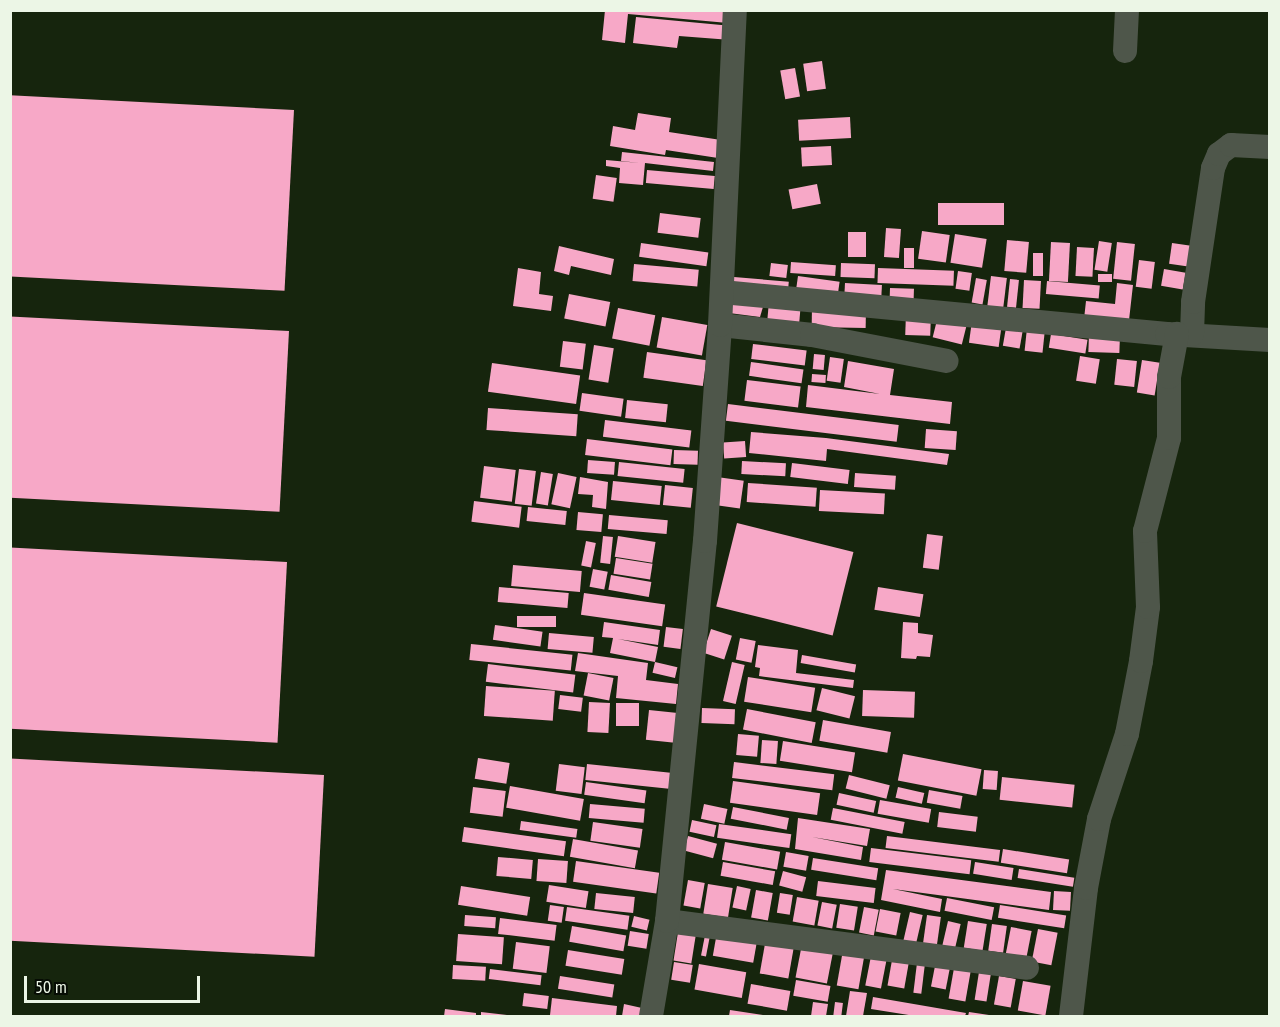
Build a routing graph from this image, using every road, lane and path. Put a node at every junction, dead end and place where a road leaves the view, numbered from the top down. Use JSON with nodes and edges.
{"nodes":[{"id":1,"x":735,"y":10,"type":"edge"},
{"id":2,"x":1128,"y":10,"type":"edge"},
{"id":3,"x":1125,"y":51,"type":"dead end"},
{"id":4,"x":1269,"y":147,"type":"edge"},
{"id":5,"x":722,"y":292,"type":"junction"},
{"id":6,"x":720,"y":325,"type":"junction"},
{"id":7,"x":1185,"y":334,"type":"junction"},
{"id":8,"x":1269,"y":340,"type":"edge"},
{"id":9,"x":947,"y":361,"type":"dead end"},
{"id":10,"x":667,"y":921,"type":"junction"},
{"id":11,"x":1027,"y":968,"type":"dead end"},
{"id":12,"x":651,"y":1017,"type":"edge"},
{"id":13,"x":1071,"y":1017,"type":"edge"}],
"edges":[{"from":1,"to":5,"type":"street"},
{"from":2,"to":3,"type":"street"},
{"from":4,"to":7,"type":"street"},
{"from":5,"to":6,"type":"street"},
{"from":5,"to":7,"type":"street"},
{"from":6,"to":9,"type":"street"},
{"from":6,"to":10,"type":"street"},
{"from":7,"to":8,"type":"street"},
{"from":7,"to":13,"type":"street"},
{"from":10,"to":11,"type":"street"},
{"from":10,"to":12,"type":"street"}]}
